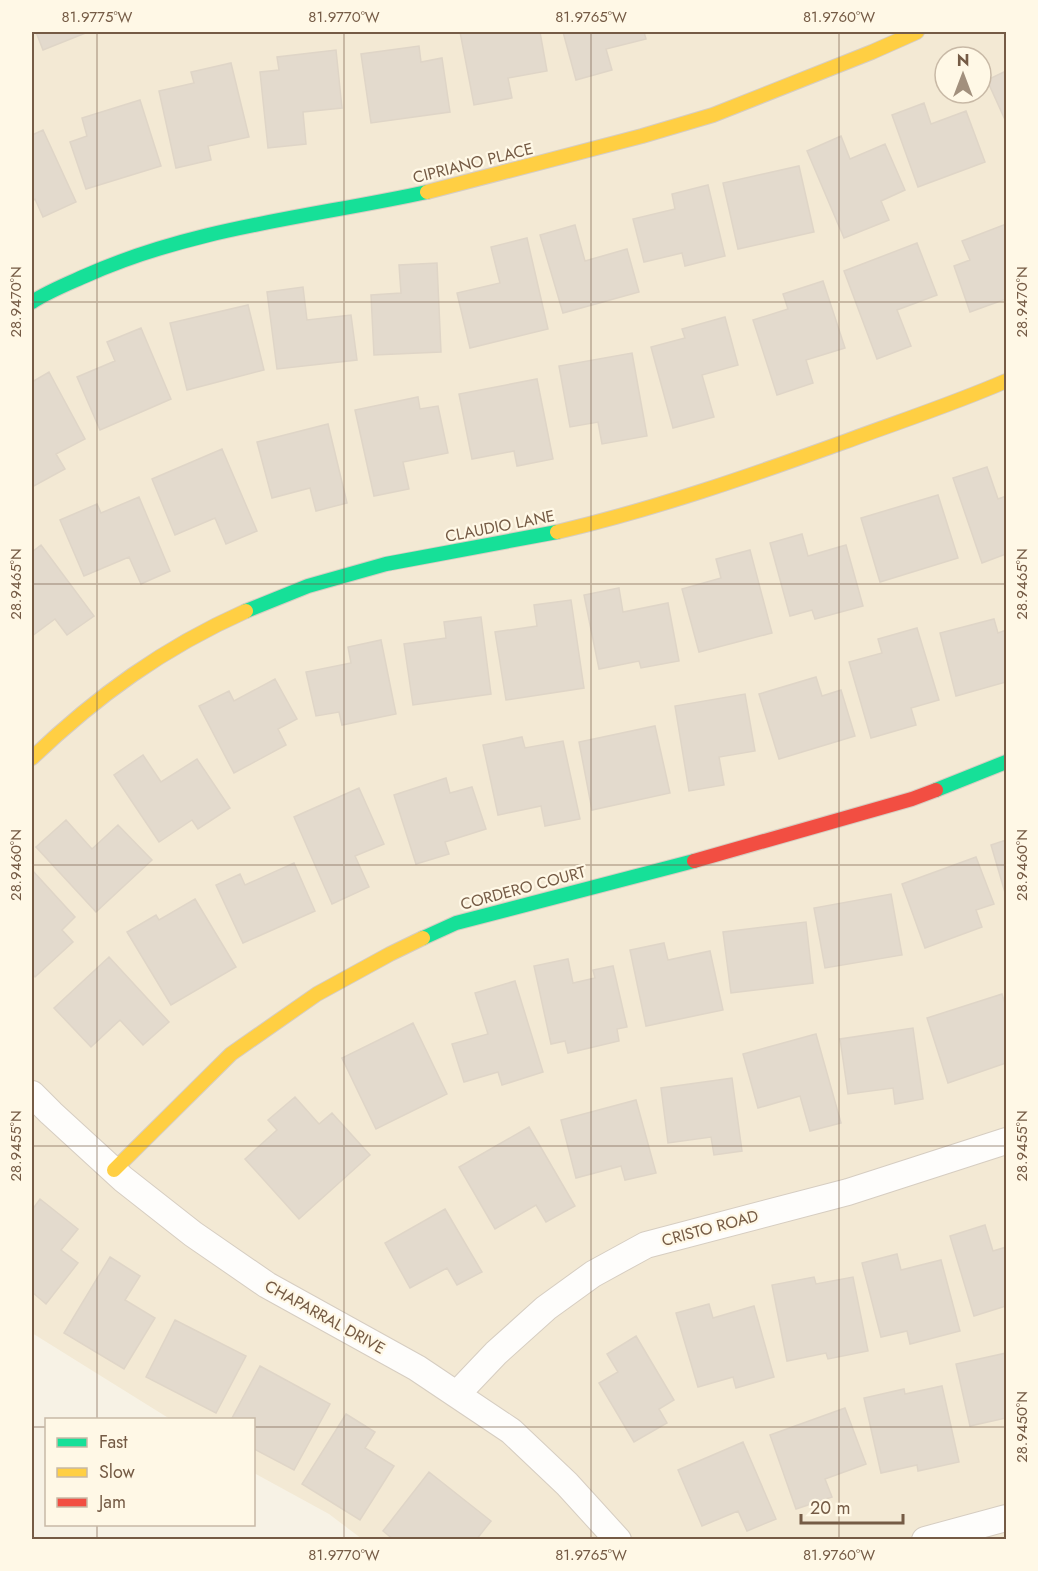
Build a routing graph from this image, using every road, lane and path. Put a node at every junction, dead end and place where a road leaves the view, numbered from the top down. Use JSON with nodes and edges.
{"nodes":[{"id":1,"x":917,"y":32,"type":"edge"},
{"id":2,"x":32,"y":302,"type":"edge"},
{"id":3,"x":1006,"y":381,"type":"edge"},
{"id":4,"x":32,"y":758,"type":"edge"},
{"id":5,"x":1006,"y":762,"type":"edge"},
{"id":6,"x":32,"y":1094,"type":"edge"},
{"id":7,"x":1006,"y":1141,"type":"edge"},
{"id":8,"x":114,"y":1170,"type":"junction"},
{"id":9,"x":457,"y":1394,"type":"junction"},
{"id":10,"x":1006,"y":1518,"type":"edge"},
{"id":11,"x":618,"y":1539,"type":"edge"},
{"id":12,"x":925,"y":1539,"type":"edge"}],
"edges":[{"from":1,"to":2,"type":"street","name":"CIPRIANO PLACE"},
{"from":3,"to":4,"type":"street","name":"CLAUDIO LANE"},
{"from":5,"to":8,"type":"street","name":"CORDERO COURT"},
{"from":6,"to":8,"type":"street","name":"CHAPARRAL DRIVE"},
{"from":7,"to":9,"type":"street","name":"CRISTO ROAD"},
{"from":8,"to":9,"type":"street","name":"CHAPARRAL DRIVE"},
{"from":9,"to":11,"type":"street","name":"CHAPARRAL DRIVE"},
{"from":10,"to":12,"type":"street"}]}
